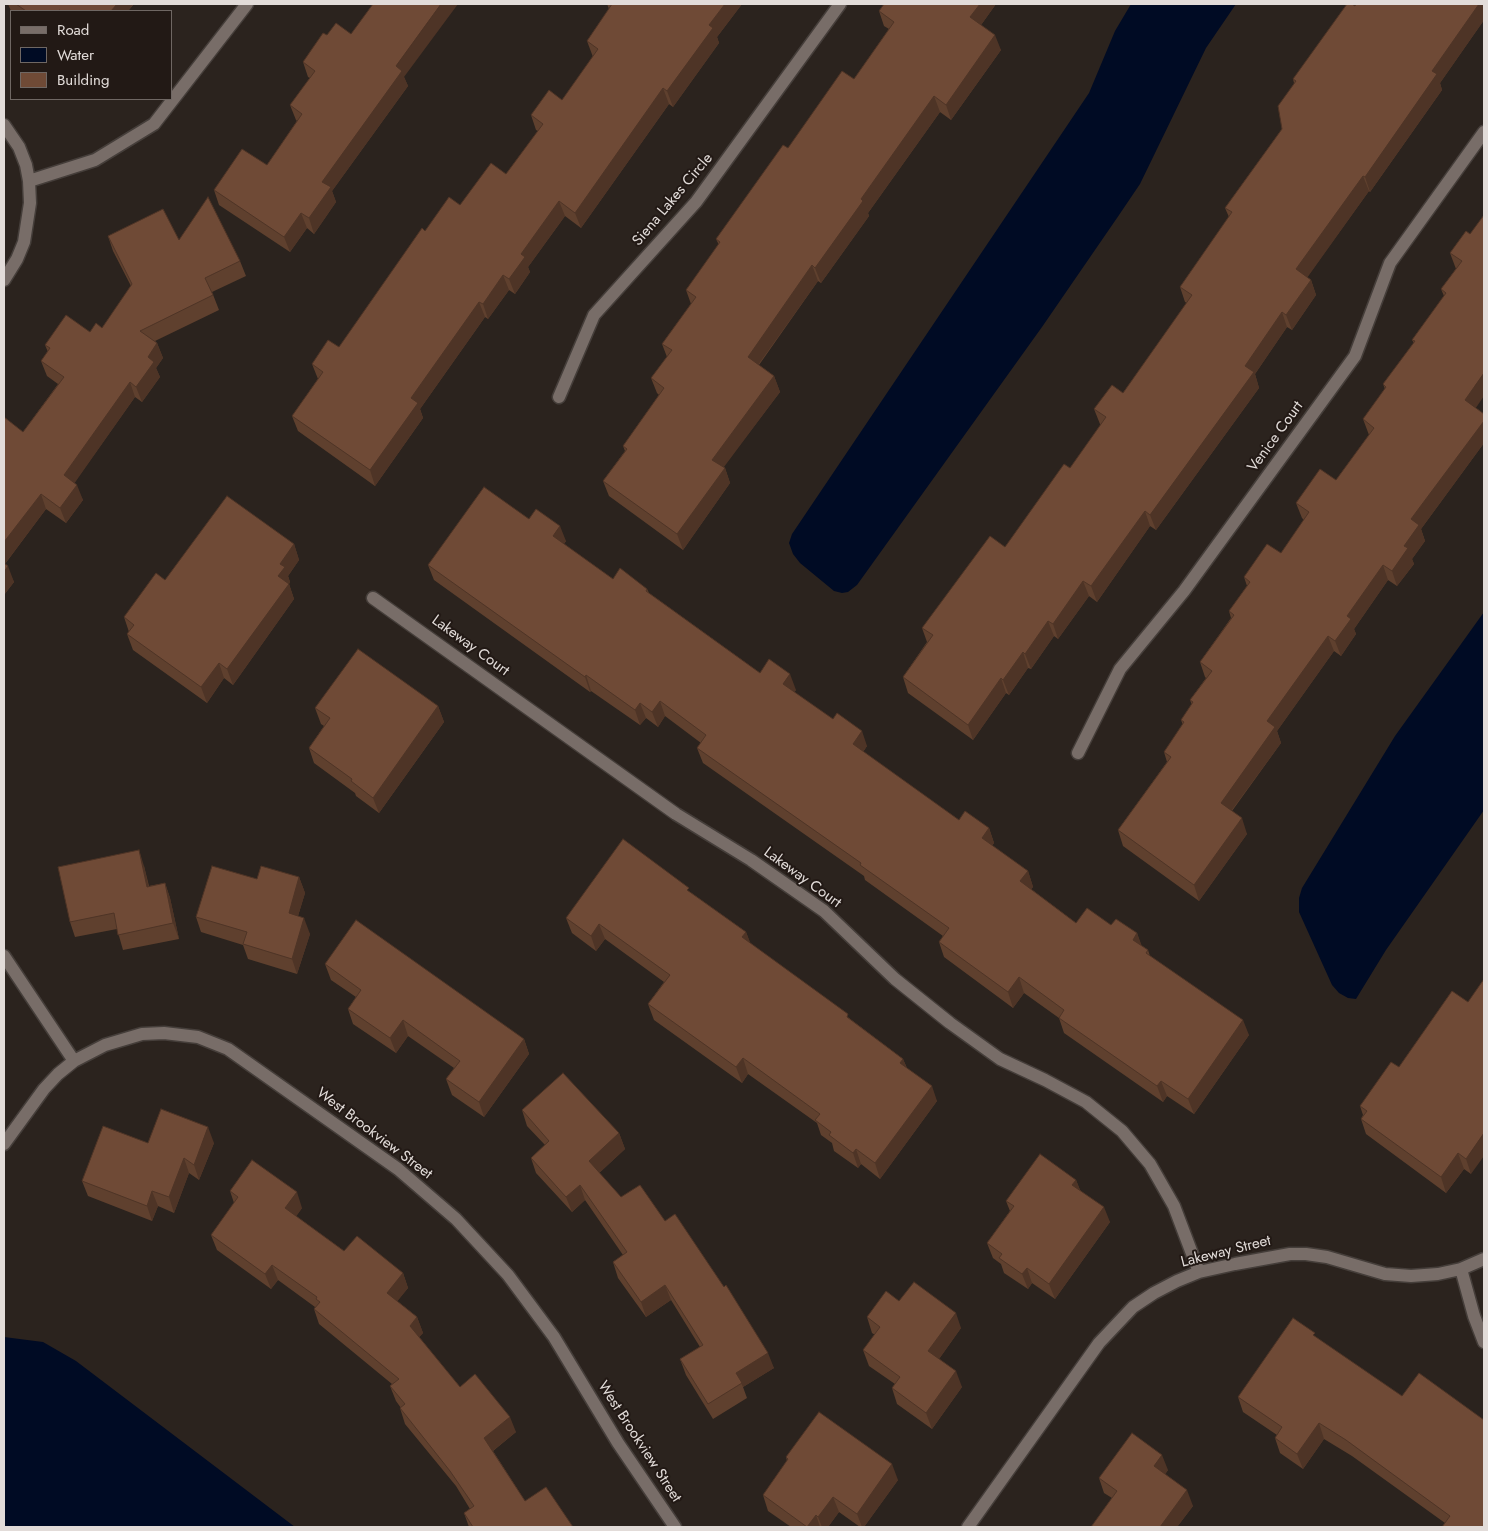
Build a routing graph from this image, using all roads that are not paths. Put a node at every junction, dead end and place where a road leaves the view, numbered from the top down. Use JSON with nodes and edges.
{"nodes":[{"id":1,"x":247,"y":4,"type":"edge"},
{"id":2,"x":840,"y":4,"type":"edge"},
{"id":3,"x":4,"y":125,"type":"edge"},
{"id":4,"x":1484,"y":132,"type":"edge"},
{"id":5,"x":29,"y":182,"type":"junction"},
{"id":6,"x":4,"y":280,"type":"edge"},
{"id":7,"x":559,"y":397,"type":"dead end"},
{"id":8,"x":373,"y":598,"type":"dead end"},
{"id":9,"x":1078,"y":753,"type":"dead end"},
{"id":10,"x":4,"y":956,"type":"edge"},
{"id":11,"x":74,"y":1061,"type":"junction"},
{"id":12,"x":4,"y":1144,"type":"edge"},
{"id":13,"x":1484,"y":1258,"type":"edge"},
{"id":14,"x":1461,"y":1269,"type":"junction"},
{"id":15,"x":1199,"y":1272,"type":"junction"},
{"id":16,"x":1484,"y":1342,"type":"edge"},
{"id":17,"x":675,"y":1527,"type":"edge"},
{"id":18,"x":968,"y":1527,"type":"edge"}],
"edges":[{"from":1,"to":5,"type":"street"},
{"from":2,"to":7,"type":"street","name":"Siena Lakes Circle"},
{"from":3,"to":5,"type":"street"},
{"from":4,"to":9,"type":"street","name":"Venice Court"},
{"from":5,"to":6,"type":"street"},
{"from":8,"to":15,"type":"street","name":"Lakeway Court"},
{"from":10,"to":11,"type":"street"},
{"from":11,"to":12,"type":"street","name":"West Brookview Street"},
{"from":11,"to":17,"type":"street","name":"West Brookview Street"},
{"from":13,"to":14,"type":"street","name":"Lakeway Street"},
{"from":14,"to":15,"type":"street","name":"Lakeway Street"},
{"from":14,"to":16,"type":"street"},
{"from":15,"to":18,"type":"street","name":"Lakeway Street"}]}
